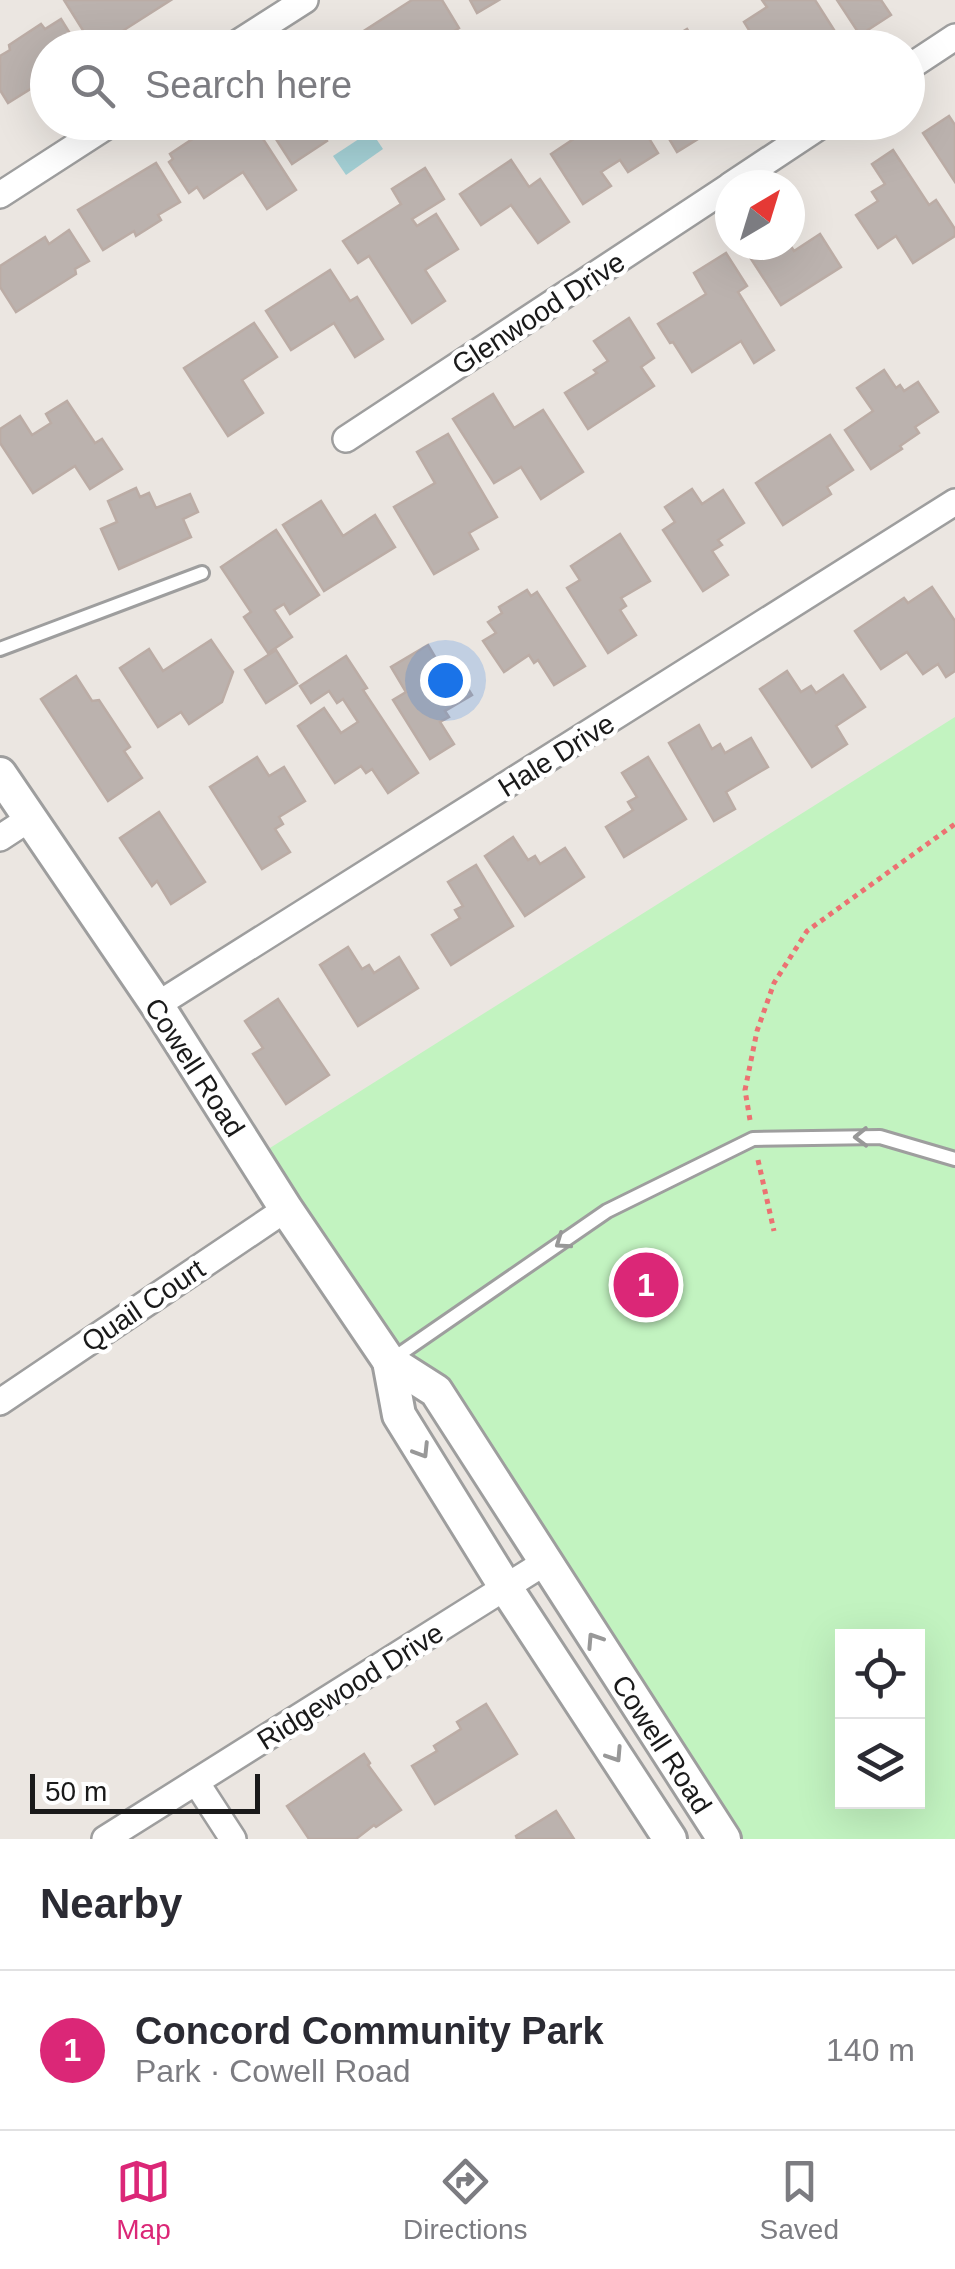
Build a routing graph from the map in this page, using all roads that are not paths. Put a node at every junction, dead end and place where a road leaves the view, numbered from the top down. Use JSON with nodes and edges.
{"nodes":[{"id":1,"x":304,"y":0,"type":"edge"},
{"id":2,"x":258,"y":30,"type":"edge"},
{"id":3,"x":955,"y":37,"type":"edge"},
{"id":4,"x":925,"y":57,"type":"edge"},
{"id":5,"x":85,"y":140,"type":"edge"},
{"id":6,"x":799,"y":140,"type":"edge"},
{"id":7,"x":754,"y":170,"type":"edge"},
{"id":8,"x":0,"y":195,"type":"edge"},
{"id":9,"x":715,"y":196,"type":"edge"},
{"id":10,"x":346,"y":440,"type":"dead end"},
{"id":11,"x":955,"y":502,"type":"edge"},
{"id":12,"x":202,"y":573,"type":"dead end"},
{"id":13,"x":0,"y":650,"type":"edge"},
{"id":14,"x":0,"y":774,"type":"edge"},
{"id":15,"x":29,"y":819,"type":"junction"},
{"id":16,"x":0,"y":838,"type":"edge"},
{"id":17,"x":156,"y":1005,"type":"junction"},
{"id":18,"x":955,"y":1158,"type":"edge"},
{"id":19,"x":286,"y":1208,"type":"junction"},
{"id":20,"x":389,"y":1361,"type":"junction"},
{"id":21,"x":0,"y":1402,"type":"edge"},
{"id":22,"x":544,"y":1563,"type":"junction"},
{"id":23,"x":506,"y":1588,"type":"junction"},
{"id":24,"x":196,"y":1782,"type":"junction"},
{"id":25,"x":105,"y":1839,"type":"edge"},
{"id":26,"x":233,"y":1839,"type":"edge"},
{"id":27,"x":670,"y":1839,"type":"edge"},
{"id":28,"x":724,"y":1839,"type":"edge"}],
"edges":[{"from":1,"to":2,"type":"street"},
{"from":3,"to":4,"type":"street"},
{"from":5,"to":8,"type":"street"},
{"from":6,"to":7,"type":"street","name":"Glenwood Drive"},
{"from":9,"to":10,"type":"street","name":"Glenwood Drive"},
{"from":11,"to":17,"type":"street","name":"Hale Drive"},
{"from":12,"to":13,"type":"lane"},
{"from":14,"to":15,"type":"street","name":"Cowell Road"},
{"from":15,"to":16,"type":"street"},
{"from":15,"to":17,"type":"street","name":"Cowell Road"},
{"from":17,"to":19,"type":"street","name":"Cowell Road"},
{"from":18,"to":20,"type":"lane","one_way":true},
{"from":19,"to":20,"type":"street","name":"Cowell Road"},
{"from":19,"to":21,"type":"street","name":"Quail Court"},
{"from":20,"to":22,"type":"street","name":"Cowell Road"},
{"from":20,"to":23,"type":"street","name":"Cowell Road","one_way":true},
{"from":22,"to":23,"type":"street","name":"Ridgewood Drive"},
{"from":28,"to":22,"type":"street","name":"Cowell Road","one_way":true},
{"from":23,"to":24,"type":"street","name":"Ridgewood Drive"},
{"from":23,"to":27,"type":"street","name":"Cowell Road","one_way":true},
{"from":24,"to":25,"type":"street","name":"Ridgewood Drive"},
{"from":24,"to":26,"type":"street"}]}
